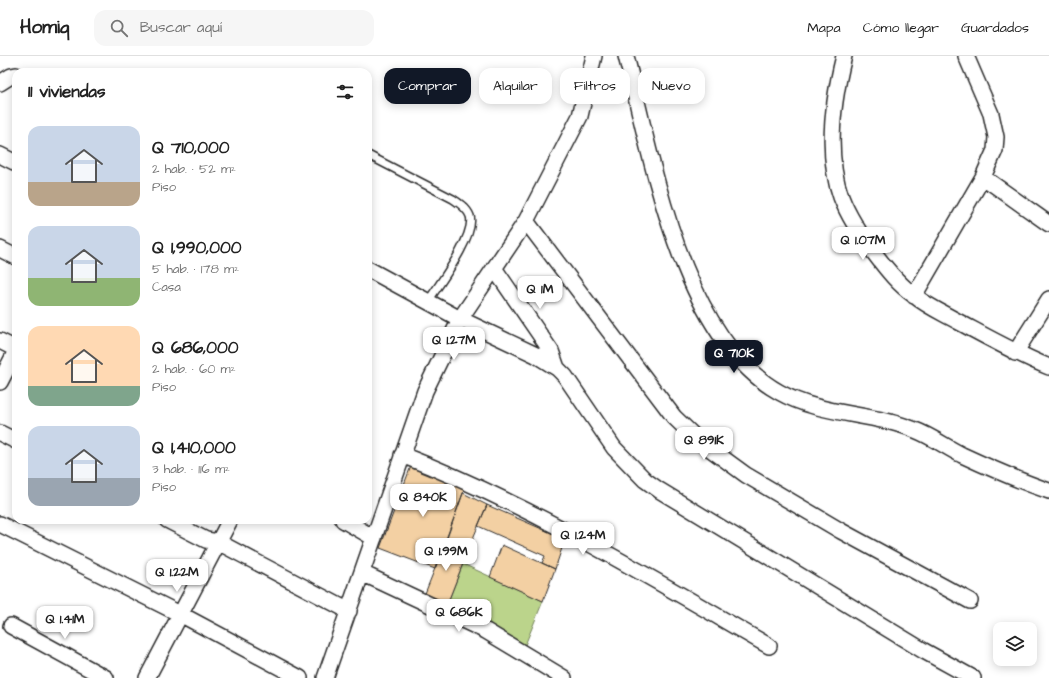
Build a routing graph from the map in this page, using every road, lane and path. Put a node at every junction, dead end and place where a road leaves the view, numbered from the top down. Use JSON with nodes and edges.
{"nodes":[{"id":1,"x":594,"y":56,"type":"edge"},
{"id":2,"x":626,"y":56,"type":"edge"},
{"id":3,"x":844,"y":56,"type":"edge"},
{"id":4,"x":966,"y":56,"type":"edge"},
{"id":5,"x":12,"y":76,"type":"edge"},
{"id":6,"x":0,"y":83,"type":"edge"},
{"id":7,"x":0,"y":155,"type":"edge"},
{"id":8,"x":372,"y":157,"type":"edge"},
{"id":9,"x":12,"y":161,"type":"edge"},
{"id":10,"x":983,"y":177,"type":"junction"},
{"id":11,"x":526,"y":221,"type":"junction"},
{"id":12,"x":1049,"y":224,"type":"edge"},
{"id":13,"x":0,"y":249,"type":"edge"},
{"id":14,"x":12,"y":255,"type":"edge"},
{"id":15,"x":494,"y":268,"type":"junction"},
{"id":16,"x":372,"y":271,"type":"edge"},
{"id":17,"x":914,"y":296,"type":"junction"},
{"id":18,"x":1049,"y":299,"type":"edge"},
{"id":19,"x":429,"y":300,"type":"junction"},
{"id":20,"x":460,"y":319,"type":"junction"},
{"id":21,"x":0,"y":341,"type":"edge"},
{"id":22,"x":12,"y":348,"type":"edge"},
{"id":23,"x":1015,"y":353,"type":"junction"},
{"id":24,"x":12,"y":358,"type":"edge"},
{"id":25,"x":1049,"y":367,"type":"edge"},
{"id":26,"x":557,"y":368,"type":"junction"},
{"id":27,"x":0,"y":382,"type":"edge"},
{"id":28,"x":0,"y":433,"type":"edge"},
{"id":29,"x":12,"y":440,"type":"edge"},
{"id":30,"x":402,"y":455,"type":"junction"},
{"id":31,"x":1049,"y":491,"type":"edge"},
{"id":32,"x":0,"y":524,"type":"edge"},
{"id":33,"x":175,"y":524,"type":"edge"},
{"id":34,"x":228,"y":524,"type":"edge"},
{"id":35,"x":350,"y":524,"type":"edge"},
{"id":36,"x":374,"y":538,"type":"junction"},
{"id":37,"x":218,"y":542,"type":"junction"},
{"id":38,"x":362,"y":573,"type":"junction"},
{"id":39,"x":970,"y":601,"type":"dead end"},
{"id":40,"x":349,"y":611,"type":"junction"},
{"id":41,"x":180,"y":614,"type":"junction"},
{"id":42,"x":11,"y":626,"type":"dead end"},
{"id":43,"x":769,"y":646,"type":"dead end"},
{"id":44,"x":106,"y":678,"type":"edge"},
{"id":45,"x":147,"y":678,"type":"edge"},
{"id":46,"x":300,"y":678,"type":"edge"},
{"id":47,"x":325,"y":678,"type":"edge"},
{"id":48,"x":564,"y":678,"type":"edge"},
{"id":49,"x":973,"y":678,"type":"edge"}],
"edges":[{"from":1,"to":11,"type":"street"},
{"from":2,"to":31,"type":"street"},
{"from":3,"to":17,"type":"street"},
{"from":4,"to":10,"type":"street"},
{"from":5,"to":6,"type":"street"},
{"from":7,"to":9,"type":"street"},
{"from":8,"to":19,"type":"lane"},
{"from":10,"to":12,"type":"street"},
{"from":10,"to":17,"type":"street"},
{"from":11,"to":15,"type":"street"},
{"from":11,"to":39,"type":"street"},
{"from":13,"to":14,"type":"street"},
{"from":15,"to":20,"type":"street"},
{"from":15,"to":26,"type":"street"},
{"from":16,"to":19,"type":"street"},
{"from":17,"to":23,"type":"street"},
{"from":18,"to":23,"type":"street"},
{"from":19,"to":20,"type":"street"},
{"from":20,"to":26,"type":"street"},
{"from":20,"to":30,"type":"street"},
{"from":21,"to":22,"type":"street"},
{"from":23,"to":25,"type":"street"},
{"from":24,"to":27,"type":"street"},
{"from":26,"to":49,"type":"street"},
{"from":28,"to":29,"type":"street"},
{"from":30,"to":36,"type":"street"},
{"from":30,"to":43,"type":"street"},
{"from":32,"to":41,"type":"street"},
{"from":33,"to":37,"type":"street"},
{"from":34,"to":37,"type":"street"},
{"from":35,"to":36,"type":"street"},
{"from":36,"to":38,"type":"street"},
{"from":37,"to":40,"type":"street"},
{"from":37,"to":41,"type":"street"},
{"from":38,"to":40,"type":"street"},
{"from":38,"to":48,"type":"street"},
{"from":40,"to":47,"type":"street"},
{"from":41,"to":45,"type":"street"},
{"from":41,"to":46,"type":"street"},
{"from":42,"to":44,"type":"street"}]}
